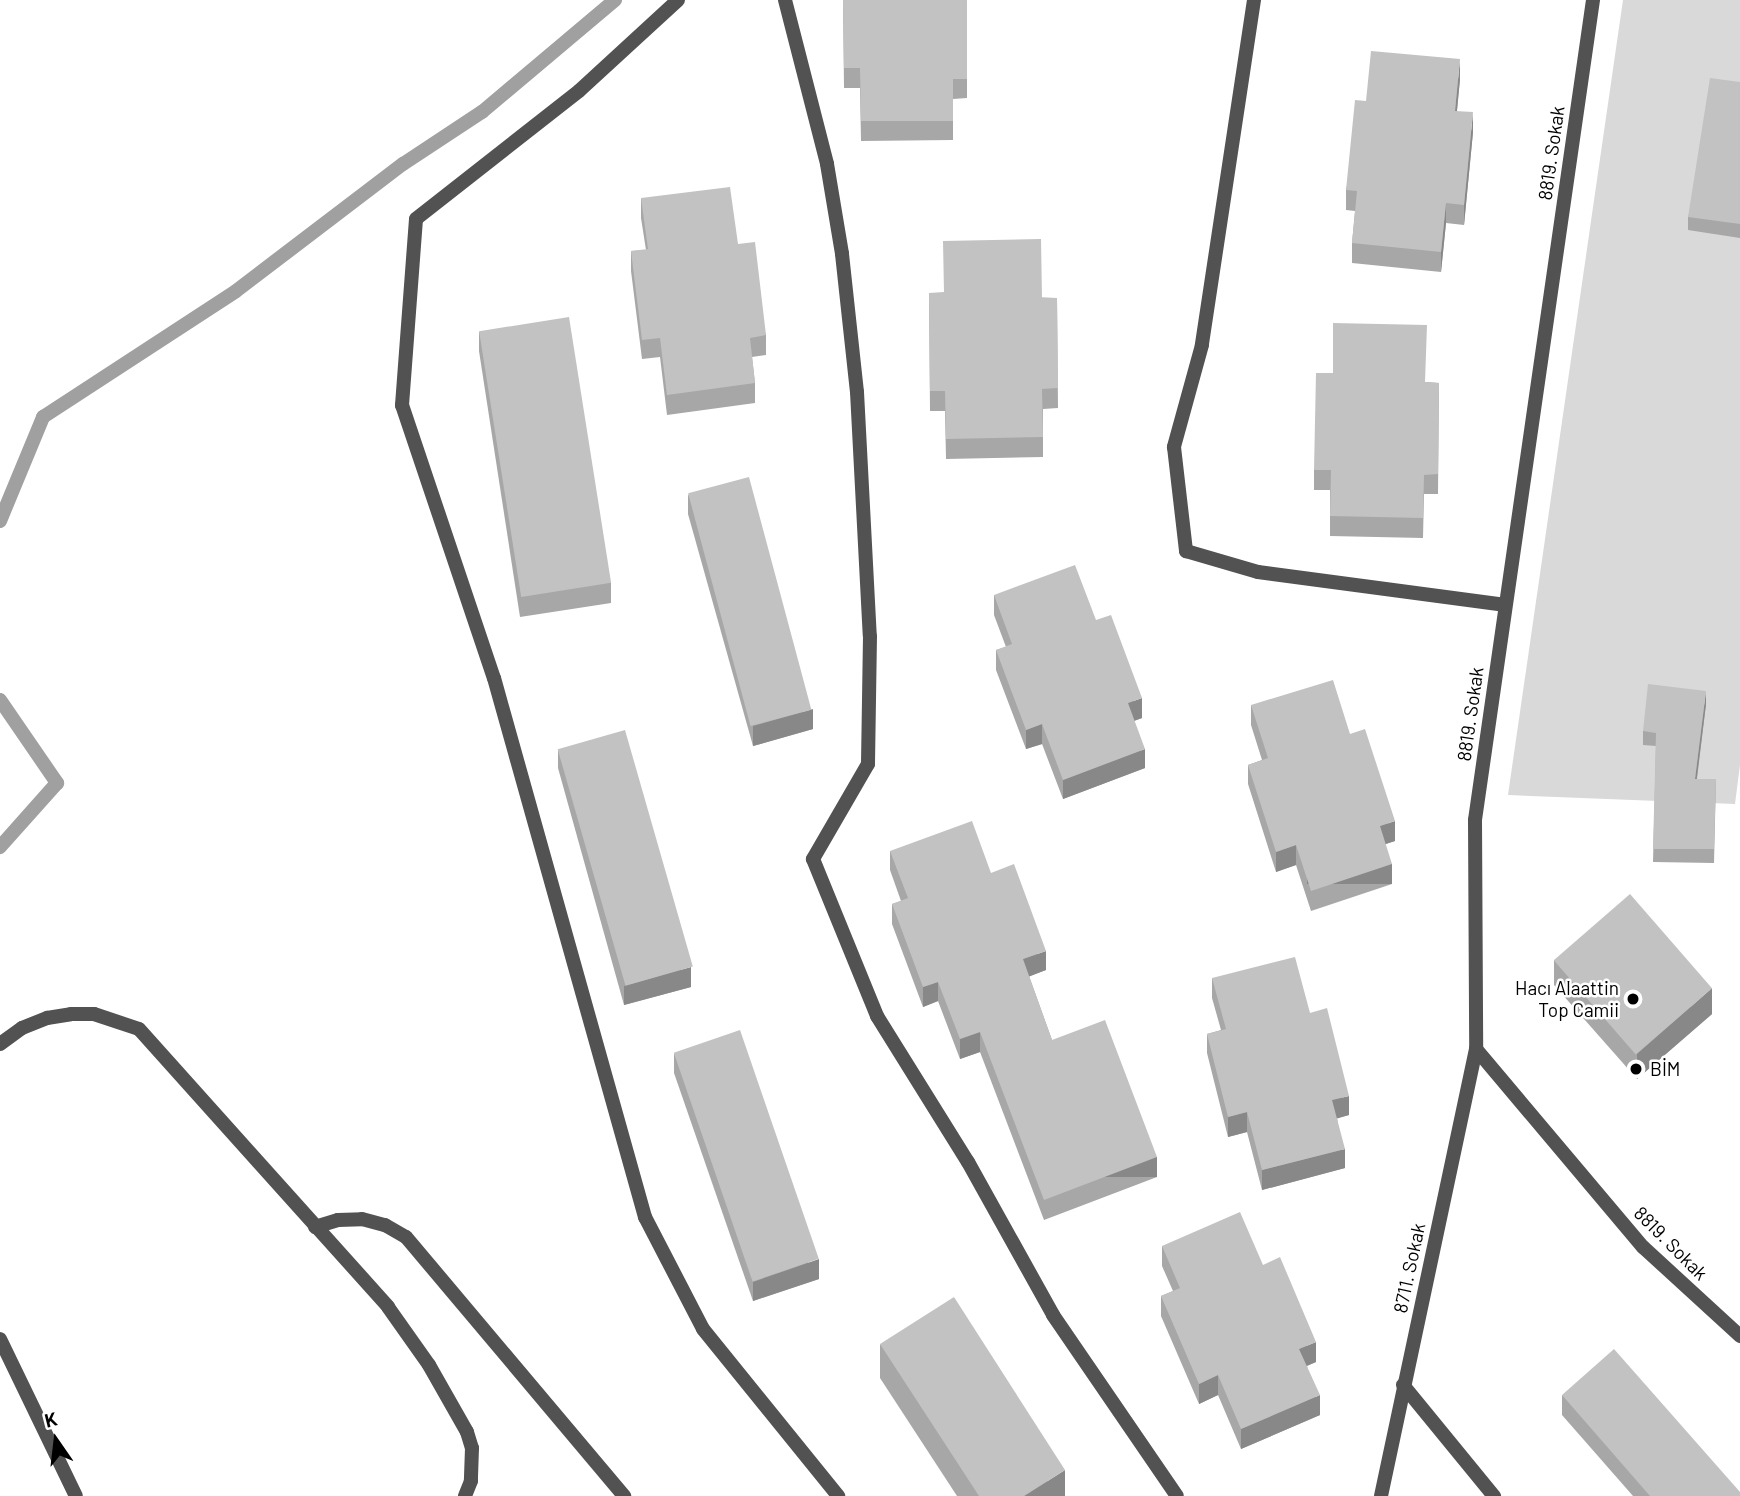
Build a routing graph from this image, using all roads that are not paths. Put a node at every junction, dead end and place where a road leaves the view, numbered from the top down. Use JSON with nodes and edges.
{"nodes":[{"id":1,"x":678,"y":0,"type":"edge"},
{"id":2,"x":785,"y":0,"type":"edge"},
{"id":3,"x":1254,"y":0,"type":"edge"},
{"id":4,"x":1593,"y":0,"type":"edge"},
{"id":5,"x":1504,"y":605,"type":"junction"},
{"id":6,"x":0,"y":1044,"type":"edge"},
{"id":7,"x":1476,"y":1049,"type":"junction"},
{"id":8,"x":315,"y":1227,"type":"junction"},
{"id":9,"x":1740,"y":1336,"type":"edge"},
{"id":10,"x":0,"y":1339,"type":"edge"},
{"id":11,"x":1403,"y":1385,"type":"junction"},
{"id":12,"x":76,"y":1496,"type":"edge"},
{"id":13,"x":465,"y":1496,"type":"edge"},
{"id":14,"x":625,"y":1496,"type":"edge"},
{"id":15,"x":838,"y":1496,"type":"edge"},
{"id":16,"x":1177,"y":1496,"type":"edge"},
{"id":17,"x":1381,"y":1496,"type":"edge"},
{"id":18,"x":1494,"y":1496,"type":"edge"}],
"edges":[{"from":1,"to":15,"type":"street"},
{"from":2,"to":16,"type":"street"},
{"from":3,"to":5,"type":"street"},
{"from":4,"to":5,"type":"street","name":"8819. Sokak"},
{"from":5,"to":7,"type":"street","name":"8819. Sokak"},
{"from":6,"to":8,"type":"street"},
{"from":7,"to":9,"type":"street","name":"8819. Sokak"},
{"from":7,"to":11,"type":"street","name":"8711. Sokak"},
{"from":8,"to":13,"type":"street"},
{"from":8,"to":14,"type":"street"},
{"from":10,"to":12,"type":"street"},
{"from":11,"to":17,"type":"street","name":"8711. Sokak"},
{"from":11,"to":18,"type":"street"}]}
